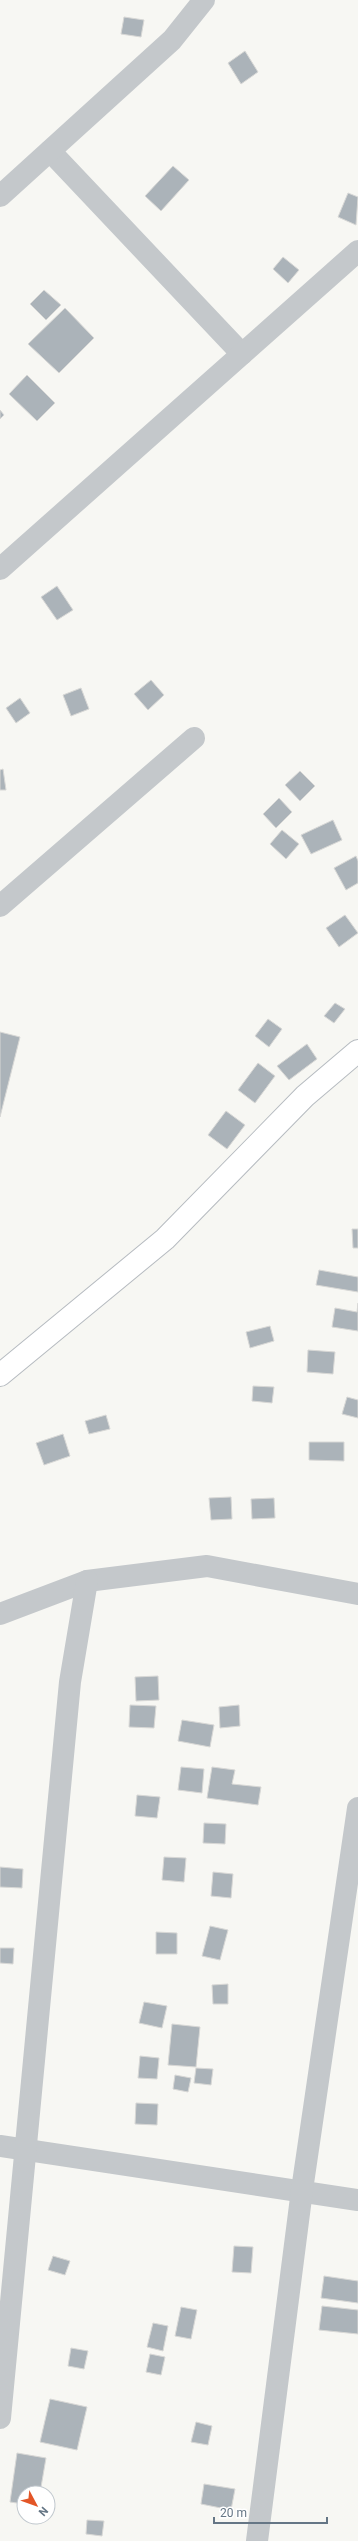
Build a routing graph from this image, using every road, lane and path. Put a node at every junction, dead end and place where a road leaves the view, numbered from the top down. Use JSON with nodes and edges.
{"nodes":[{"id":1,"x":204,"y":0,"type":"edge"},
{"id":2,"x":50,"y":151,"type":"junction"},
{"id":3,"x":0,"y":196,"type":"edge"},
{"id":4,"x":358,"y":250,"type":"edge"},
{"id":5,"x":242,"y":354,"type":"junction"},
{"id":6,"x":0,"y":569,"type":"edge"},
{"id":7,"x":194,"y":738,"type":"dead end"},
{"id":8,"x":0,"y":906,"type":"edge"},
{"id":9,"x":358,"y":1051,"type":"edge"},
{"id":10,"x":0,"y":1375,"type":"edge"},
{"id":11,"x":87,"y":1581,"type":"junction"},
{"id":12,"x":358,"y":1594,"type":"edge"},
{"id":13,"x":0,"y":1614,"type":"edge"},
{"id":14,"x":358,"y":1808,"type":"edge"},
{"id":15,"x":0,"y":2146,"type":"edge"},
{"id":16,"x":24,"y":2149,"type":"junction"},
{"id":17,"x":302,"y":2190,"type":"junction"},
{"id":18,"x":358,"y":2200,"type":"edge"},
{"id":19,"x":0,"y":2418,"type":"edge"},
{"id":20,"x":257,"y":2541,"type":"edge"}],
"edges":[{"from":1,"to":2,"type":"street"},
{"from":2,"to":3,"type":"street"},
{"from":2,"to":5,"type":"street"},
{"from":4,"to":5,"type":"street"},
{"from":5,"to":6,"type":"street"},
{"from":7,"to":8,"type":"street"},
{"from":9,"to":10,"type":"street"},
{"from":11,"to":12,"type":"street"},
{"from":11,"to":13,"type":"street"},
{"from":11,"to":16,"type":"street"},
{"from":14,"to":17,"type":"street"},
{"from":15,"to":16,"type":"street"},
{"from":16,"to":17,"type":"street"},
{"from":16,"to":19,"type":"street"},
{"from":17,"to":18,"type":"street"},
{"from":17,"to":20,"type":"street"}]}
